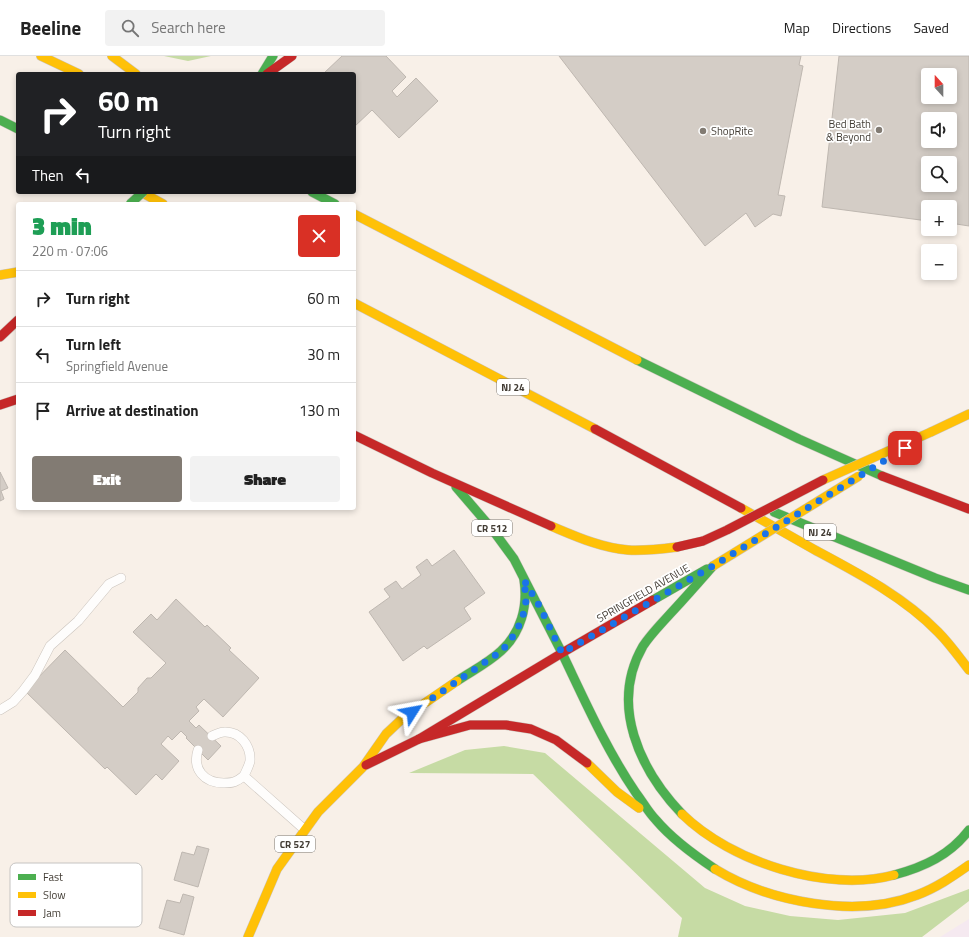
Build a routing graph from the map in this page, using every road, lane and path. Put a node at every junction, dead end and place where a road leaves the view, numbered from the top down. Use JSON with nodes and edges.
{"nodes":[{"id":1,"x":41,"y":56,"type":"edge"},
{"id":2,"x":112,"y":56,"type":"edge"},
{"id":3,"x":273,"y":56,"type":"edge"},
{"id":4,"x":292,"y":56,"type":"edge"},
{"id":5,"x":75,"y":72,"type":"edge"},
{"id":6,"x":133,"y":72,"type":"edge"},
{"id":7,"x":263,"y":72,"type":"edge"},
{"id":8,"x":270,"y":72,"type":"edge"},
{"id":9,"x":0,"y":120,"type":"edge"},
{"id":10,"x":16,"y":128,"type":"edge"},
{"id":11,"x":140,"y":194,"type":"edge"},
{"id":12,"x":146,"y":194,"type":"edge"},
{"id":13,"x":316,"y":194,"type":"edge"},
{"id":14,"x":132,"y":202,"type":"edge"},
{"id":15,"x":160,"y":202,"type":"edge"},
{"id":16,"x":331,"y":202,"type":"edge"},
{"id":17,"x":356,"y":215,"type":"edge"},
{"id":18,"x":16,"y":272,"type":"edge"},
{"id":19,"x":0,"y":275,"type":"edge"},
{"id":20,"x":356,"y":304,"type":"edge"},
{"id":21,"x":16,"y":322,"type":"edge"},
{"id":22,"x":0,"y":337,"type":"edge"},
{"id":23,"x":16,"y":400,"type":"edge"},
{"id":24,"x":0,"y":405,"type":"edge"},
{"id":25,"x":969,"y":414,"type":"edge"},
{"id":26,"x":931,"y":432,"type":"junction"},
{"id":27,"x":356,"y":436,"type":"edge"},
{"id":28,"x":672,"y":471,"type":"junction"},
{"id":29,"x":452,"y":482,"type":"junction"},
{"id":30,"x":969,"y":509,"type":"edge"},
{"id":31,"x":713,"y":566,"type":"junction"},
{"id":32,"x":121,"y":578,"type":"dead end"},
{"id":33,"x":524,"y":580,"type":"junction"},
{"id":34,"x":969,"y":590,"type":"edge"},
{"id":35,"x":562,"y":653,"type":"junction"},
{"id":36,"x":969,"y":670,"type":"edge"},
{"id":37,"x":0,"y":710,"type":"edge"},
{"id":38,"x":212,"y":736,"type":"dead end"},
{"id":39,"x":419,"y":739,"type":"junction"},
{"id":40,"x":198,"y":750,"type":"dead end"},
{"id":41,"x":363,"y":767,"type":"junction"},
{"id":42,"x":244,"y":776,"type":"junction"},
{"id":43,"x":656,"y":821,"type":"junction"},
{"id":44,"x":305,"y":830,"type":"junction"},
{"id":45,"x":969,"y":830,"type":"edge"},
{"id":46,"x":969,"y":865,"type":"edge"},
{"id":47,"x":248,"y":937,"type":"edge"}],
"edges":[{"from":1,"to":5,"type":"main road"},
{"from":2,"to":6,"type":"main road"},
{"from":3,"to":7,"type":"main road"},
{"from":4,"to":8,"type":"main road"},
{"from":9,"to":10,"type":"main road"},
{"from":11,"to":14,"type":"main road","bridge":true},
{"from":12,"to":15,"type":"main road"},
{"from":13,"to":16,"type":"main road"},
{"from":17,"to":30,"type":"main road"},
{"from":18,"to":19,"type":"main road"},
{"from":20,"to":28,"type":"main road","number":"NJ 24"},
{"from":21,"to":22,"type":"main road"},
{"from":23,"to":24,"type":"main road"},
{"from":25,"to":26,"type":"main road","number":"CR 527"},
{"from":26,"to":29,"type":"main road","bridge":true},
{"from":26,"to":31,"type":"main road","name":"SPRINGFIELD AVENUE","number":"CR 527","bridge":true},
{"from":27,"to":29,"type":"main road","number":"CR 512"},
{"from":28,"to":34,"type":"main road","number":"NJ 24"},
{"from":28,"to":36,"type":"main road"},
{"from":29,"to":33,"type":"main road","number":"CR 512"},
{"from":31,"to":35,"type":"main road","name":"SPRINGFIELD AVENUE","number":"CR 527"},
{"from":31,"to":45,"type":"main road"},
{"from":32,"to":37,"type":"lane"},
{"from":33,"to":35,"type":"main road","number":"CR 512"},
{"from":33,"to":41,"type":"main road","name":"SPRINGFIELD AVENUE","number":"CR 527"},
{"from":35,"to":39,"type":"main road","name":"SPRINGFIELD AVENUE","number":"CR 527"},
{"from":35,"to":43,"type":"main road"},
{"from":38,"to":42,"type":"lane"},
{"from":39,"to":41,"type":"main road","name":"SPRINGFIELD AVENUE","number":"CR 527"},
{"from":39,"to":43,"type":"main road"},
{"from":40,"to":42,"type":"lane"},
{"from":41,"to":44,"type":"main road","name":"SPRINGFIELD AVENUE","number":"CR 527"},
{"from":42,"to":44,"type":"lane"},
{"from":43,"to":46,"type":"main road"},
{"from":44,"to":47,"type":"main road","name":"SPRINGFIELD AVENUE","number":"CR 527"}]}
